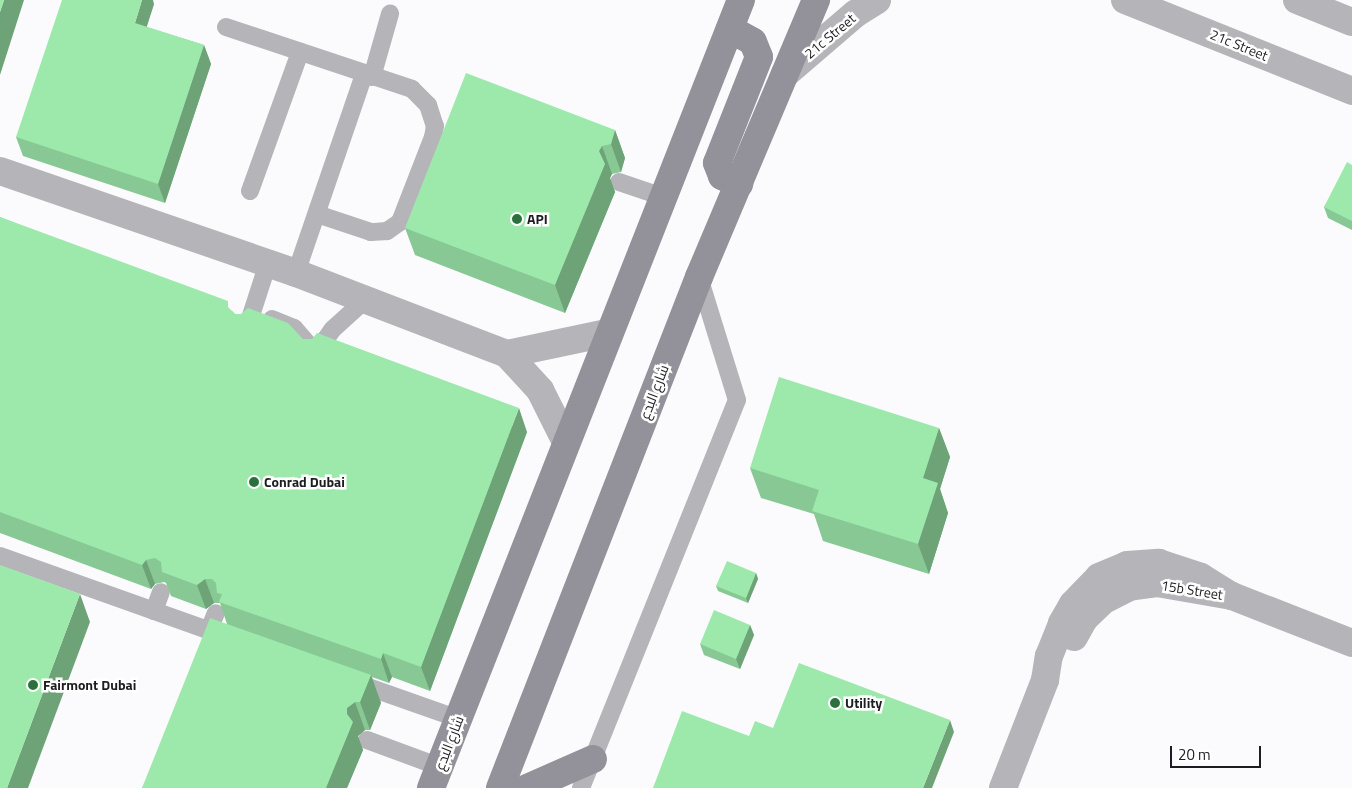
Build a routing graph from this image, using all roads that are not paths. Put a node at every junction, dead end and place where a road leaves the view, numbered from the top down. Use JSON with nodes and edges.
{"nodes":[{"id":1,"x":740,"y":0,"type":"edge"},
{"id":2,"x":877,"y":0,"type":"edge"},
{"id":3,"x":1126,"y":0,"type":"edge"},
{"id":4,"x":1296,"y":0,"type":"edge"},
{"id":5,"x":814,"y":2,"type":"edge"},
{"id":6,"x":390,"y":14,"type":"dead end"},
{"id":7,"x":1352,"y":22,"type":"edge"},
{"id":8,"x":226,"y":27,"type":"dead end"},
{"id":9,"x":730,"y":29,"type":"junction"},
{"id":10,"x":300,"y":52,"type":"junction"},
{"id":11,"x":785,"y":74,"type":"junction"},
{"id":12,"x":368,"y":76,"type":"junction"},
{"id":13,"x":1352,"y":91,"type":"edge"},
{"id":14,"x":0,"y":170,"type":"edge"},
{"id":15,"x":619,"y":182,"type":"dead end"},
{"id":16,"x":739,"y":184,"type":"junction"},
{"id":17,"x":250,"y":191,"type":"dead end"},
{"id":18,"x":663,"y":197,"type":"junction"},
{"id":19,"x":317,"y":214,"type":"junction"},
{"id":20,"x":268,"y":263,"type":"junction"},
{"id":21,"x":296,"y":273,"type":"junction"},
{"id":22,"x":698,"y":277,"type":"junction"},
{"id":23,"x":365,"y":300,"type":"junction"},
{"id":24,"x":608,"y":333,"type":"junction"},
{"id":25,"x":507,"y":354,"type":"junction"},
{"id":26,"x":566,"y":442,"type":"junction"},
{"id":27,"x":0,"y":556,"type":"edge"},
{"id":28,"x":160,"y":592,"type":"edge"},
{"id":29,"x":154,"y":611,"type":"junction"},
{"id":30,"x":216,"y":613,"type":"edge"},
{"id":31,"x":209,"y":630,"type":"junction"},
{"id":32,"x":246,"y":643,"type":"edge"},
{"id":33,"x":1352,"y":643,"type":"edge"},
{"id":34,"x":338,"y":676,"type":"edge"},
{"id":35,"x":459,"y":719,"type":"junction"},
{"id":36,"x":367,"y":740,"type":"dead end"},
{"id":37,"x":593,"y":759,"type":"junction"},
{"id":38,"x":436,"y":777,"type":"edge"},
{"id":39,"x":500,"y":788,"type":"edge"},
{"id":40,"x":528,"y":788,"type":"edge"},
{"id":41,"x":581,"y":788,"type":"edge"},
{"id":42,"x":1002,"y":788,"type":"edge"}],
"edges":[{"from":1,"to":9,"type":"main road","name":"شارع البدع"},
{"from":2,"to":11,"type":"street","name":"21c Street"},
{"from":3,"to":13,"type":"street","name":"21c Street"},
{"from":4,"to":7,"type":"street"},
{"from":5,"to":11,"type":"main road","name":"شارع البدع"},
{"from":6,"to":12,"type":"lane"},
{"from":8,"to":10,"type":"lane"},
{"from":9,"to":16,"type":"main road"},
{"from":9,"to":18,"type":"main road","name":"شارع البدع"},
{"from":10,"to":12,"type":"lane"},
{"from":10,"to":17,"type":"lane"},
{"from":11,"to":16,"type":"main road","name":"شارع البدع"},
{"from":12,"to":19,"type":"lane"},
{"from":12,"to":19,"type":"lane"},
{"from":14,"to":20,"type":"street"},
{"from":15,"to":18,"type":"lane"},
{"from":16,"to":22,"type":"main road","name":"شارع البدع"},
{"from":18,"to":24,"type":"main road","name":"شارع البدع"},
{"from":19,"to":21,"type":"lane"},
{"from":20,"to":21,"type":"street"},
{"from":20,"to":23,"type":"lane"},
{"from":21,"to":23,"type":"street"},
{"from":22,"to":37,"type":"lane"},
{"from":22,"to":39,"type":"main road","name":"شارع البدع"},
{"from":23,"to":25,"type":"street"},
{"from":24,"to":25,"type":"street"},
{"from":24,"to":26,"type":"main road","name":"شارع البدع"},
{"from":25,"to":26,"type":"street"},
{"from":26,"to":35,"type":"main road","name":"شارع البدع"},
{"from":27,"to":29,"type":"lane"},
{"from":28,"to":29,"type":"lane"},
{"from":29,"to":31,"type":"lane"},
{"from":30,"to":31,"type":"lane"},
{"from":31,"to":32,"type":"lane"},
{"from":33,"to":42,"type":"street","name":"15b Street"},
{"from":34,"to":35,"type":"lane"},
{"from":35,"to":38,"type":"main road","name":"شارع البدع"},
{"from":36,"to":38,"type":"lane"},
{"from":37,"to":40,"type":"main road"},
{"from":37,"to":41,"type":"lane"}]}
